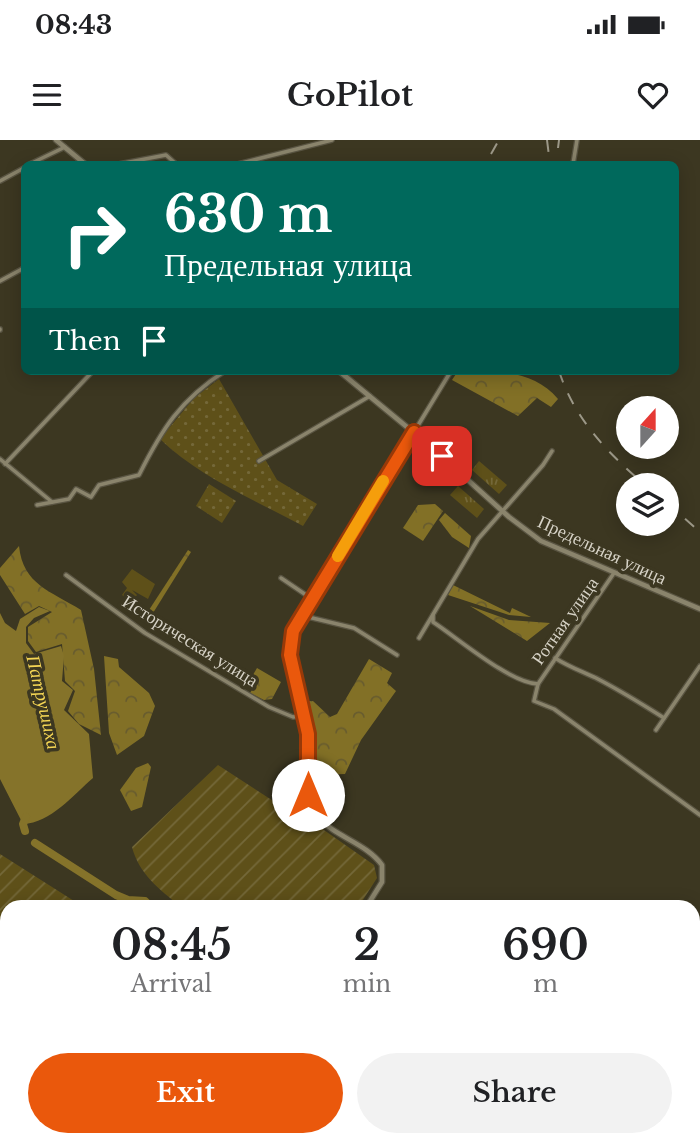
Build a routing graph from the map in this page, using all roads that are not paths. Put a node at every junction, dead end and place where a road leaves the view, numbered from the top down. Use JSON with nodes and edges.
{"nodes":[{"id":1,"x":56,"y":140,"type":"edge"},
{"id":2,"x":332,"y":140,"type":"edge"},
{"id":3,"x":577,"y":140,"type":"edge"},
{"id":4,"x":65,"y":147,"type":"junction"},
{"id":5,"x":36,"y":161,"type":"edge"},
{"id":6,"x":81,"y":161,"type":"edge"},
{"id":7,"x":135,"y":161,"type":"edge"},
{"id":8,"x":173,"y":161,"type":"edge"},
{"id":9,"x":250,"y":161,"type":"edge"},
{"id":10,"x":574,"y":161,"type":"edge"},
{"id":11,"x":21,"y":170,"type":"edge"},
{"id":12,"x":0,"y":181,"type":"edge"},
{"id":13,"x":21,"y":270,"type":"edge"},
{"id":14,"x":0,"y":281,"type":"edge"},
{"id":15,"x":89,"y":375,"type":"edge"},
{"id":16,"x":219,"y":375,"type":"edge"},
{"id":17,"x":344,"y":375,"type":"edge"},
{"id":18,"x":447,"y":375,"type":"edge"},
{"id":19,"x":370,"y":396,"type":"junction"},
{"id":20,"x":414,"y":432,"type":"junction"},
{"id":21,"x":552,"y":451,"type":"dead end"},
{"id":22,"x":0,"y":459,"type":"edge"},
{"id":23,"x":259,"y":461,"type":"dead end"},
{"id":24,"x":5,"y":464,"type":"junction"},
{"id":25,"x":52,"y":502,"type":"junction"},
{"id":26,"x":37,"y":505,"type":"dead end"},
{"id":27,"x":502,"y":511,"type":"junction"},
{"id":28,"x":614,"y":573,"type":"junction"},
{"id":29,"x":66,"y":575,"type":"dead end"},
{"id":30,"x":281,"y":578,"type":"dead end"},
{"id":31,"x":312,"y":598,"type":"junction"},
{"id":32,"x":700,"y":609,"type":"edge"},
{"id":33,"x":302,"y":615,"type":"junction"},
{"id":34,"x":433,"y":615,"type":"junction"},
{"id":35,"x":419,"y":638,"type":"dead end"},
{"id":36,"x":397,"y":655,"type":"dead end"},
{"id":37,"x":555,"y":658,"type":"junction"},
{"id":38,"x":700,"y":666,"type":"edge"},
{"id":39,"x":538,"y":684,"type":"junction"},
{"id":40,"x":305,"y":715,"type":"junction"},
{"id":41,"x":664,"y":718,"type":"junction"},
{"id":42,"x":656,"y":730,"type":"dead end"},
{"id":43,"x":700,"y":815,"type":"edge"},
{"id":44,"x":371,"y":900,"type":"edge"}],
"edges":[{"from":1,"to":4,"type":"street"},
{"from":2,"to":9,"type":"street"},
{"from":3,"to":10,"type":"street"},
{"from":4,"to":5,"type":"street"},
{"from":4,"to":6,"type":"street"},
{"from":7,"to":8,"type":"street"},
{"from":11,"to":12,"type":"street"},
{"from":13,"to":14,"type":"street"},
{"from":15,"to":24,"type":"street"},
{"from":16,"to":25,"type":"street"},
{"from":17,"to":19,"type":"street","name":"Предельная улица"},
{"from":18,"to":20,"type":"street"},
{"from":19,"to":20,"type":"street","name":"Предельная улица"},
{"from":19,"to":23,"type":"street"},
{"from":20,"to":27,"type":"street","name":"Предельная улица"},
{"from":20,"to":31,"type":"street"},
{"from":21,"to":27,"type":"street"},
{"from":22,"to":24,"type":"street"},
{"from":24,"to":25,"type":"street"},
{"from":25,"to":26,"type":"street"},
{"from":27,"to":28,"type":"street","name":"Предельная улица"},
{"from":27,"to":34,"type":"street"},
{"from":28,"to":32,"type":"street","name":"Предельная улица"},
{"from":28,"to":37,"type":"street","name":"Ротная улица"},
{"from":29,"to":40,"type":"street","name":"Историческая улица"},
{"from":30,"to":31,"type":"street"},
{"from":31,"to":33,"type":"street"},
{"from":33,"to":36,"type":"street"},
{"from":33,"to":40,"type":"street"},
{"from":34,"to":35,"type":"street"},
{"from":34,"to":39,"type":"street"},
{"from":37,"to":39,"type":"street","name":"Ротная улица"},
{"from":37,"to":41,"type":"street"},
{"from":38,"to":41,"type":"street"},
{"from":39,"to":43,"type":"street"},
{"from":40,"to":44,"type":"street"},
{"from":41,"to":42,"type":"street"}]}
